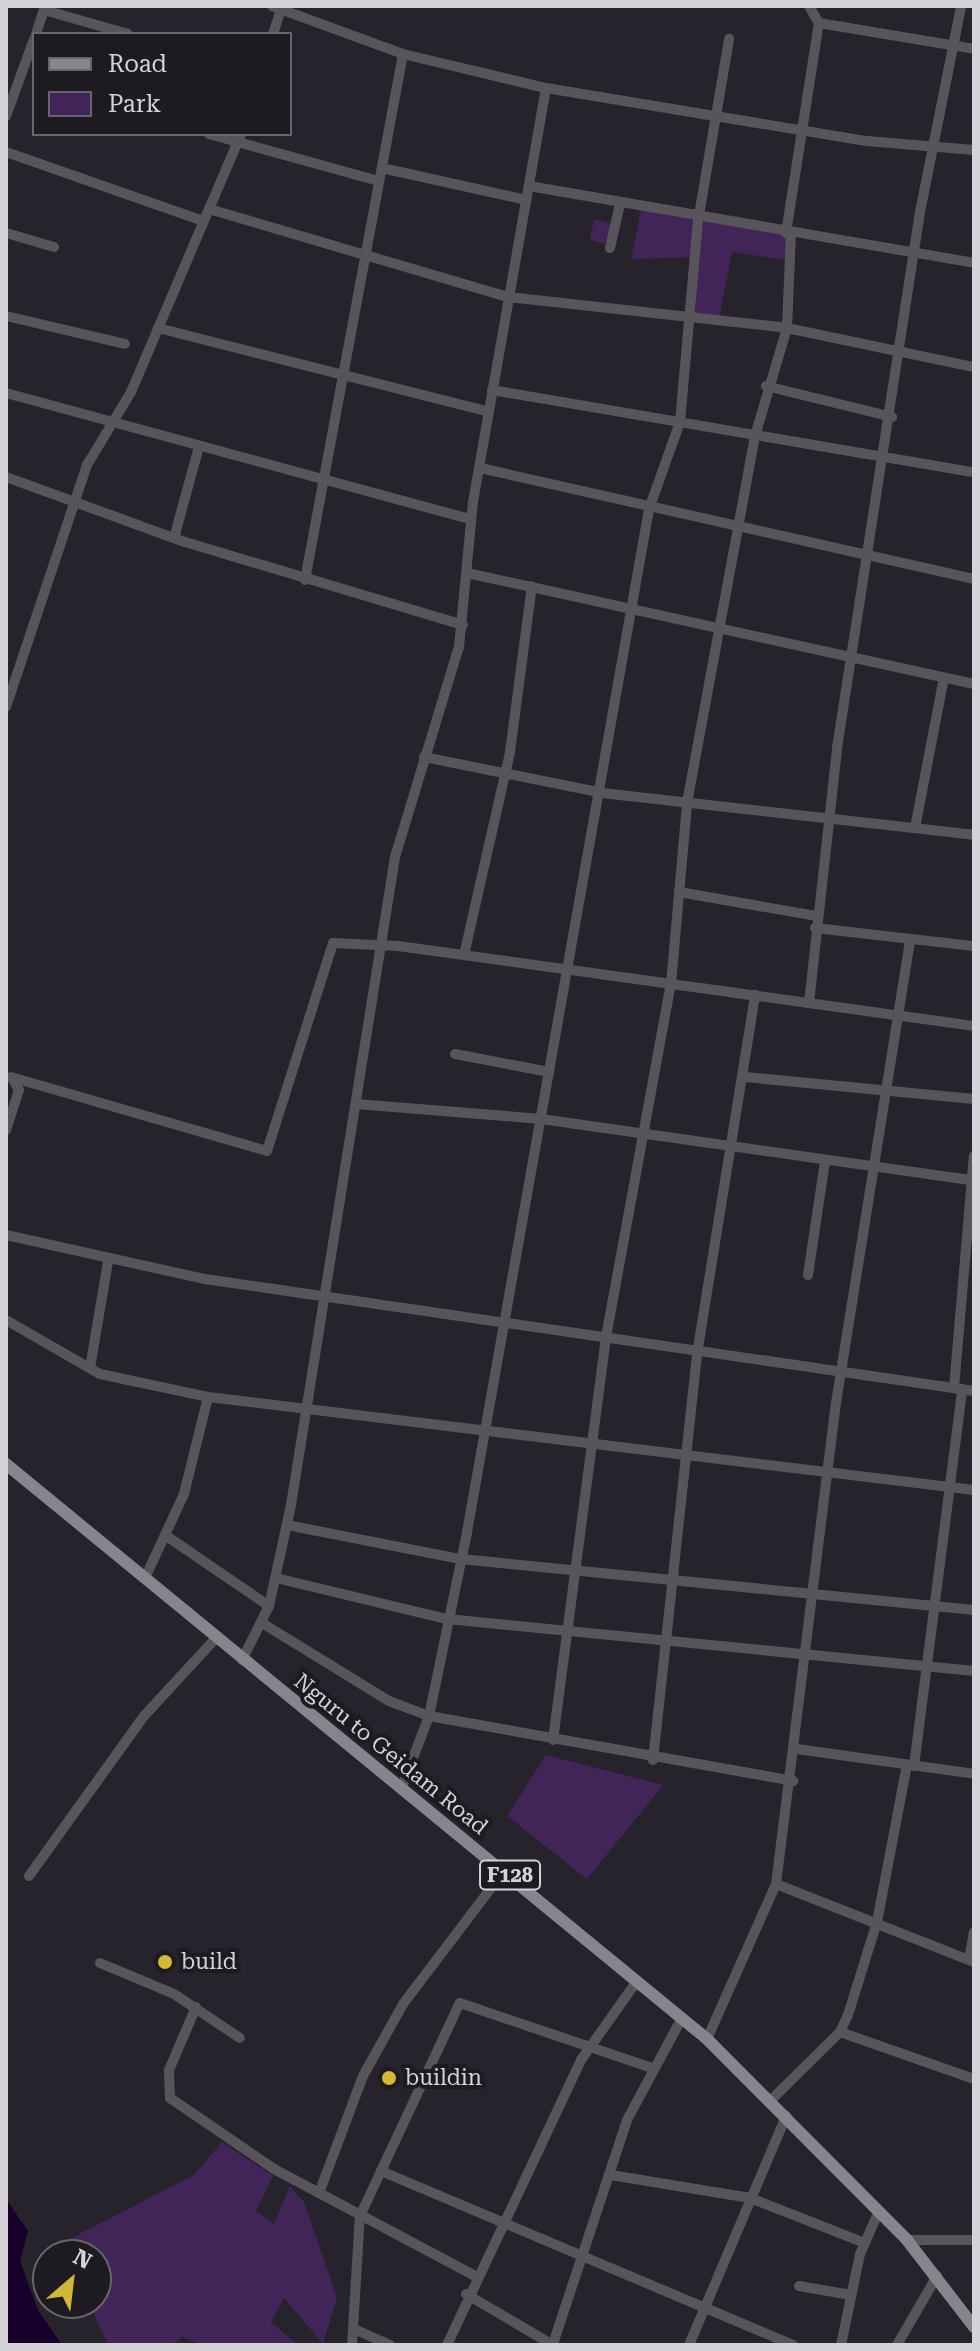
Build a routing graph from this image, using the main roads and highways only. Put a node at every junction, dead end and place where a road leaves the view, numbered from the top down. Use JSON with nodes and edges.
{"nodes":[{"id":1,"x":6,"y":1464,"type":"edge"},
{"id":2,"x":974,"y":2327,"type":"edge"}],
"edges":[{"from":1,"to":2,"type":"main road","name":"Nguru to Geidam Road","number":"F128"}]}
